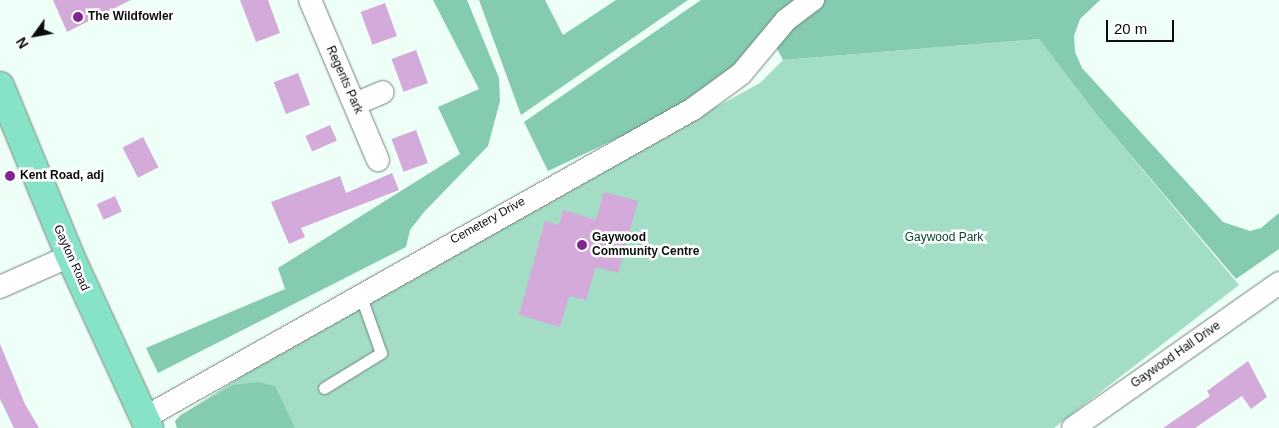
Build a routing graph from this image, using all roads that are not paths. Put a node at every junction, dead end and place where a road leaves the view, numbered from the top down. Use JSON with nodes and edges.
{"nodes":[{"id":1,"x":310,"y":0,"type":"edge"},
{"id":2,"x":813,"y":0,"type":"edge"},
{"id":3,"x":0,"y":86,"type":"edge"},
{"id":4,"x":383,"y":92,"type":"dead end"},
{"id":5,"x":355,"y":104,"type":"junction"},
{"id":6,"x":378,"y":160,"type":"dead end"},
{"id":7,"x":70,"y":256,"type":"junction"},
{"id":8,"x":1279,"y":283,"type":"edge"},
{"id":9,"x":0,"y":287,"type":"edge"},
{"id":10,"x":360,"y":294,"type":"junction"},
{"id":11,"x":324,"y":388,"type":"dead end"},
{"id":12,"x":146,"y":423,"type":"edge"},
{"id":13,"x":1073,"y":428,"type":"edge"}],
"edges":[{"from":1,"to":5,"type":"street","name":"Regents Park"},
{"from":2,"to":10,"type":"street","name":"Cemetery Drive"},
{"from":3,"to":7,"type":"main road","name":"Gayton Road"},
{"from":4,"to":5,"type":"street"},
{"from":5,"to":6,"type":"street","name":"Regents Park"},
{"from":7,"to":9,"type":"street"},
{"from":7,"to":12,"type":"main road","name":"Gayton Road"},
{"from":8,"to":13,"type":"street","name":"Gaywood Hall Drive"},
{"from":10,"to":11,"type":"lane"},
{"from":10,"to":12,"type":"street","name":"Cemetery Drive"}]}
